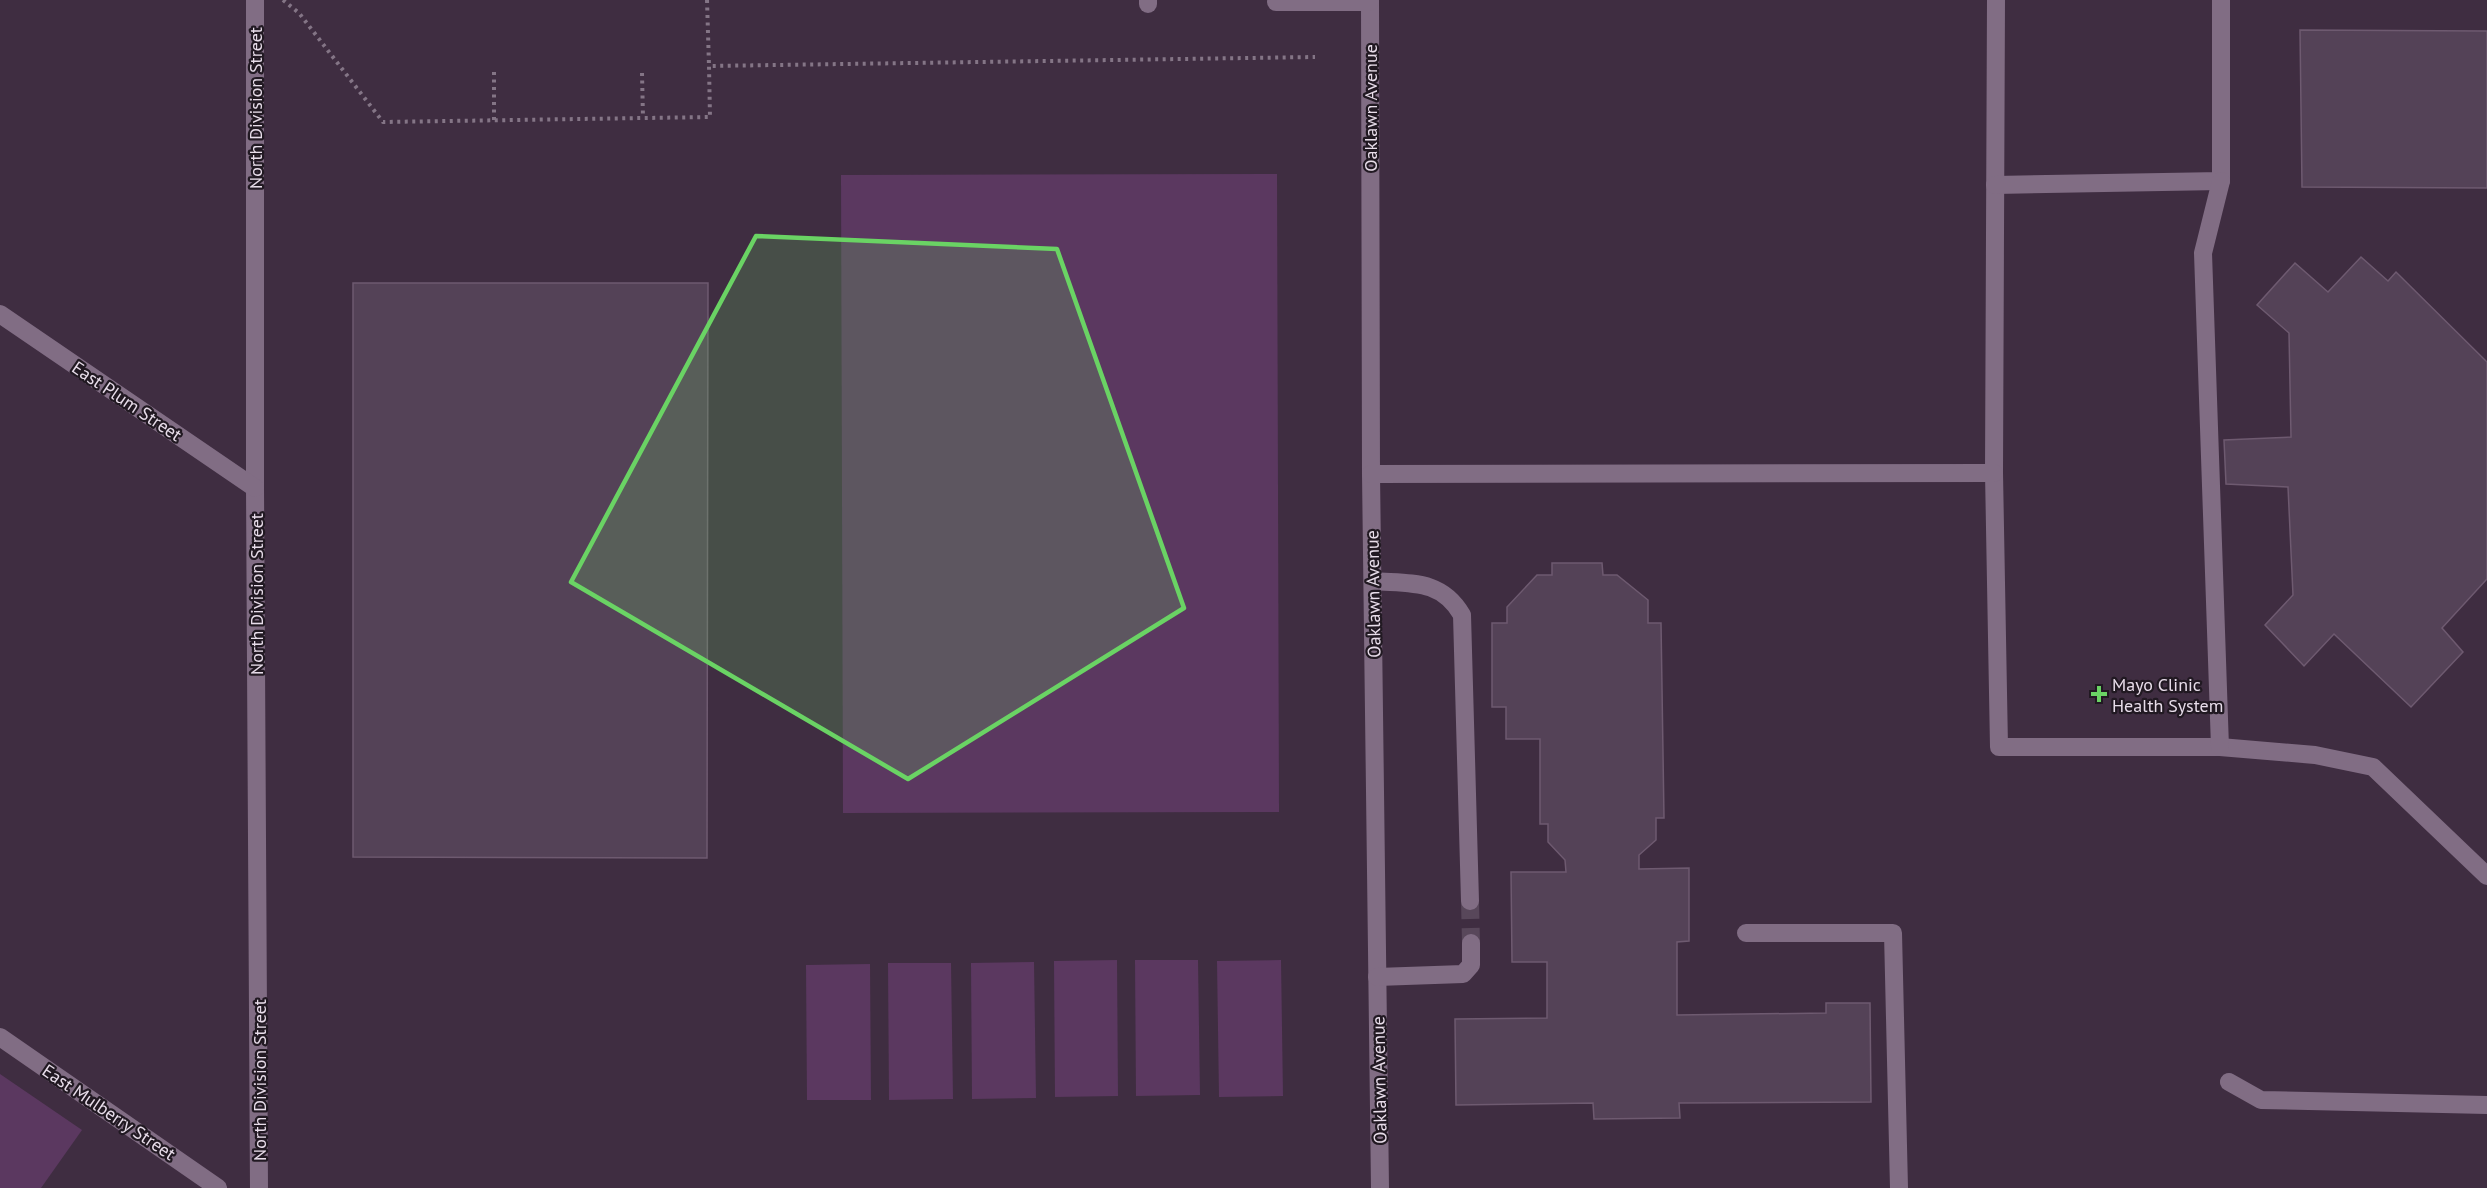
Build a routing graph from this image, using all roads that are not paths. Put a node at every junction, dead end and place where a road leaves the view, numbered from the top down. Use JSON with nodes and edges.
{"nodes":[{"id":1,"x":255,"y":0,"type":"edge"},
{"id":2,"x":1996,"y":0,"type":"edge"},
{"id":3,"x":2221,"y":0,"type":"edge"},
{"id":4,"x":1370,"y":1,"type":"edge"},
{"id":5,"x":1276,"y":2,"type":"dead end"},
{"id":6,"x":2221,"y":181,"type":"junction"},
{"id":7,"x":1995,"y":185,"type":"junction"},
{"id":8,"x":0,"y":314,"type":"edge"},
{"id":9,"x":1994,"y":473,"type":"junction"},
{"id":10,"x":1371,"y":474,"type":"junction"},
{"id":11,"x":255,"y":488,"type":"junction"},
{"id":12,"x":1372,"y":581,"type":"junction"},
{"id":13,"x":2220,"y":747,"type":"junction"},
{"id":14,"x":2487,"y":876,"type":"edge"},
{"id":15,"x":1470,"y":901,"type":"tunnel mouth"},
{"id":16,"x":1746,"y":933,"type":"dead end"},
{"id":17,"x":1472,"y":944,"type":"tunnel mouth"},
{"id":18,"x":1377,"y":977,"type":"junction"},
{"id":19,"x":0,"y":1037,"type":"edge"},
{"id":20,"x":2229,"y":1082,"type":"dead end"},
{"id":21,"x":2487,"y":1105,"type":"edge"},
{"id":22,"x":218,"y":1188,"type":"edge"},
{"id":23,"x":259,"y":1188,"type":"edge"},
{"id":24,"x":1380,"y":1188,"type":"edge"},
{"id":25,"x":1899,"y":1188,"type":"edge"}],
"edges":[{"from":1,"to":11,"type":"street","name":"North Division Street"},
{"from":2,"to":7,"type":"street"},
{"from":3,"to":6,"type":"street"},
{"from":4,"to":5,"type":"street"},
{"from":4,"to":10,"type":"street","name":"Oaklawn Avenue"},
{"from":6,"to":7,"type":"street"},
{"from":6,"to":13,"type":"street"},
{"from":7,"to":9,"type":"street"},
{"from":8,"to":11,"type":"street","name":"East Plum Street"},
{"from":9,"to":10,"type":"street"},
{"from":9,"to":13,"type":"street"},
{"from":10,"to":12,"type":"street","name":"Oaklawn Avenue"},
{"from":11,"to":23,"type":"street","name":"North Division Street"},
{"from":12,"to":15,"type":"street"},
{"from":12,"to":18,"type":"street","name":"Oaklawn Avenue"},
{"from":13,"to":14,"type":"street"},
{"from":16,"to":25,"type":"street"},
{"from":17,"to":18,"type":"street"},
{"from":18,"to":24,"type":"street","name":"Oaklawn Avenue"},
{"from":19,"to":22,"type":"street","name":"East Mulberry Street"},
{"from":20,"to":21,"type":"street"}]}
